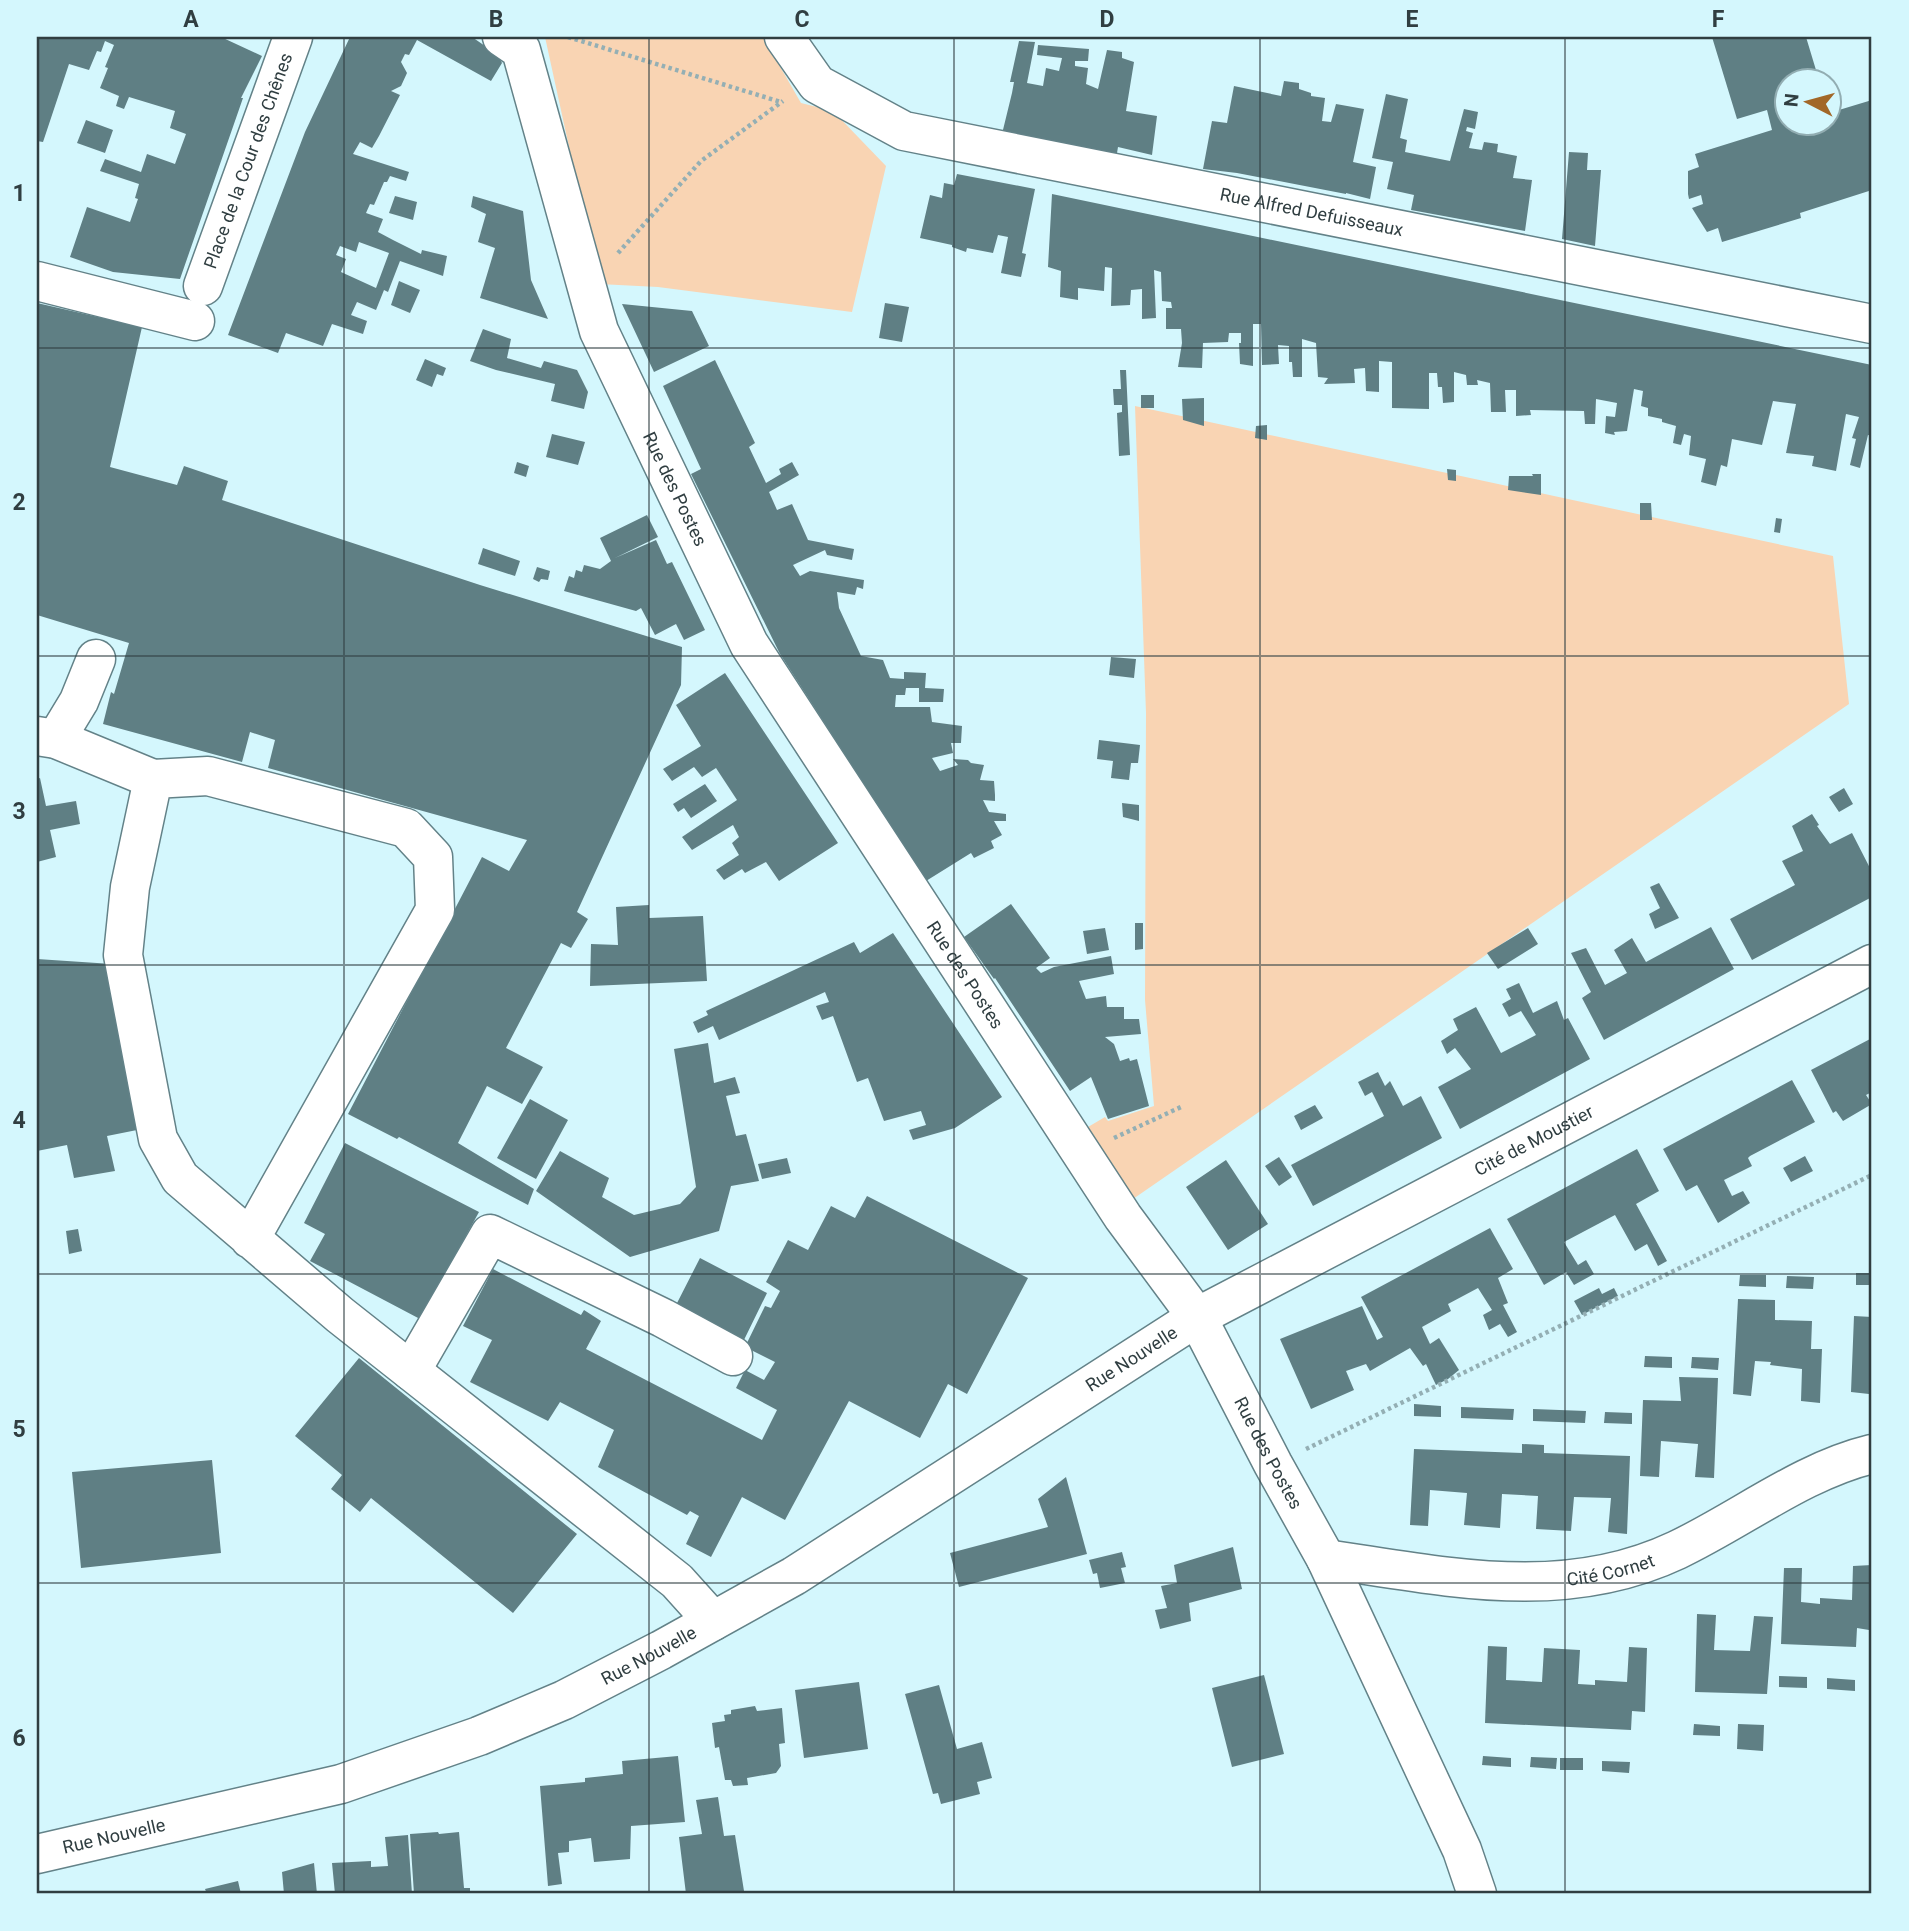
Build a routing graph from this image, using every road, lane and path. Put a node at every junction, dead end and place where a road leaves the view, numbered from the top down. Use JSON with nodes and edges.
{"nodes":[{"id":1,"x":293,"y":37,"type":"edge"},
{"id":2,"x":502,"y":37,"type":"edge"},
{"id":3,"x":568,"y":37,"type":"edge"},
{"id":4,"x":784,"y":37,"type":"edge"},
{"id":5,"x":817,"y":84,"type":"junction"},
{"id":6,"x":781,"y":102,"type":"junction"},
{"id":7,"x":37,"y":281,"type":"edge"},
{"id":8,"x":586,"y":287,"type":"junction"},
{"id":9,"x":1872,"y":324,"type":"edge"},
{"id":10,"x":96,"y":659,"type":"dead end"},
{"id":11,"x":46,"y":738,"type":"edge"},
{"id":12,"x":153,"y":779,"type":"junction"},
{"id":13,"x":1872,"y":964,"type":"edge"},
{"id":14,"x":1181,"y":1107,"type":"dead end"},
{"id":15,"x":1081,"y":1153,"type":"junction"},
{"id":16,"x":1872,"y":1175,"type":"edge"},
{"id":17,"x":250,"y":1238,"type":"junction"},
{"id":18,"x":1197,"y":1317,"type":"junction"},
{"id":19,"x":733,"y":1356,"type":"dead end"},
{"id":20,"x":411,"y":1371,"type":"junction"},
{"id":21,"x":1872,"y":1454,"type":"edge"},
{"id":22,"x":1273,"y":1464,"type":"junction"},
{"id":23,"x":1326,"y":1559,"type":"junction"},
{"id":24,"x":713,"y":1620,"type":"junction"},
{"id":25,"x":37,"y":1853,"type":"edge"},
{"id":26,"x":1477,"y":1894,"type":"edge"}],
"edges":[{"from":1,"to":7,"type":"street","name":"Place de la Cour des Chênes"},
{"from":2,"to":8,"type":"street","name":"Rue des Postes"},
{"from":3,"to":6,"type":"path"},
{"from":4,"to":5,"type":"street","name":"Rue Alfred Defuisseaux"},
{"from":5,"to":6,"type":"path"},
{"from":5,"to":9,"type":"street","name":"Rue Alfred Defuisseaux"},
{"from":6,"to":8,"type":"path"},
{"from":8,"to":15,"type":"street","name":"Rue des Postes"},
{"from":10,"to":11,"type":"street"},
{"from":11,"to":12,"type":"street"},
{"from":12,"to":17,"type":"street"},
{"from":12,"to":17,"type":"street"},
{"from":13,"to":18,"type":"street","name":"Cité de Moustier"},
{"from":14,"to":15,"type":"path"},
{"from":15,"to":18,"type":"street","name":"Rue des Postes"},
{"from":16,"to":22,"type":"path"},
{"from":17,"to":20,"type":"street"},
{"from":18,"to":22,"type":"street","name":"Rue des Postes"},
{"from":18,"to":24,"type":"street","name":"Rue Nouvelle"},
{"from":19,"to":20,"type":"street"},
{"from":20,"to":24,"type":"street"},
{"from":21,"to":23,"type":"street","name":"Cité Cornet"},
{"from":22,"to":23,"type":"street","name":"Rue des Postes"},
{"from":23,"to":26,"type":"street","name":"Rue des Postes"},
{"from":24,"to":25,"type":"street","name":"Rue Nouvelle"}]}
